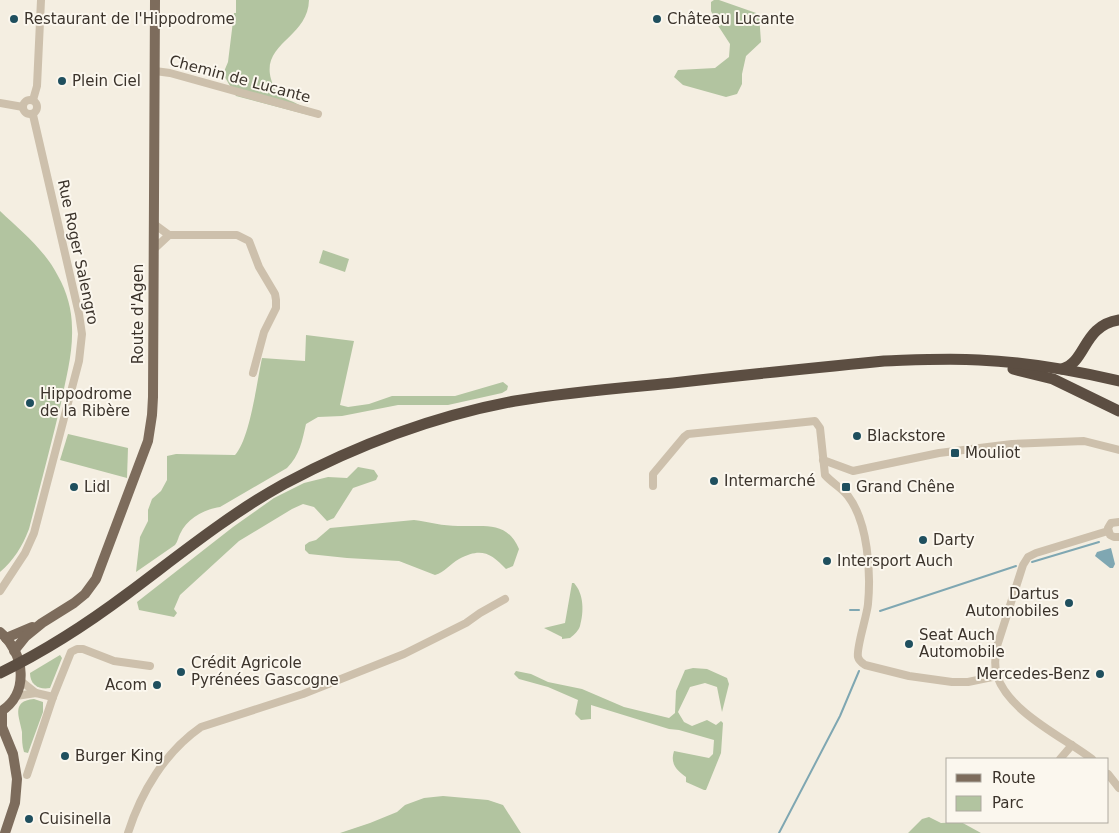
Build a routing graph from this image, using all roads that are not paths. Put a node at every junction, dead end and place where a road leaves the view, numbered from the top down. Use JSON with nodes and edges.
{"nodes":[{"id":1,"x":41,"y":0,"type":"edge"},
{"id":2,"x":155,"y":0,"type":"edge"},
{"id":3,"x":155,"y":71,"type":"junction"},
{"id":4,"x":33,"y":100,"type":"junction"},
{"id":5,"x":0,"y":103,"type":"edge"},
{"id":6,"x":23,"y":107,"type":"junction"},
{"id":7,"x":318,"y":114,"type":"dead end"},
{"id":8,"x":33,"y":115,"type":"junction"},
{"id":9,"x":154,"y":224,"type":"junction"},
{"id":10,"x":170,"y":236,"type":"junction"},
{"id":11,"x":154,"y":249,"type":"junction"},
{"id":12,"x":1119,"y":320,"type":"edge"},
{"id":13,"x":932,"y":359,"type":"junction"},
{"id":14,"x":1062,"y":369,"type":"junction"},
{"id":15,"x":253,"y":373,"type":"dead end"},
{"id":16,"x":1119,"y":381,"type":"edge"},
{"id":17,"x":1119,"y":411,"type":"edge"},
{"id":18,"x":1119,"y":450,"type":"edge"},
{"id":19,"x":823,"y":460,"type":"junction"},
{"id":20,"x":653,"y":486,"type":"dead end"},
{"id":21,"x":1119,"y":522,"type":"edge"},
{"id":22,"x":1108,"y":531,"type":"junction"},
{"id":23,"x":1119,"y":538,"type":"edge"},
{"id":24,"x":1,"y":589,"type":"edge"},
{"id":25,"x":505,"y":599,"type":"dead end"},
{"id":26,"x":42,"y":623,"type":"junction"},
{"id":27,"x":3,"y":635,"type":"edge"},
{"id":28,"x":14,"y":651,"type":"junction"},
{"id":29,"x":150,"y":666,"type":"dead end"},
{"id":30,"x":0,"y":673,"type":"edge"},
{"id":31,"x":998,"y":676,"type":"junction"},
{"id":32,"x":21,"y":681,"type":"junction"},
{"id":33,"x":36,"y":693,"type":"junction"},
{"id":34,"x":16,"y":696,"type":"junction"},
{"id":35,"x":53,"y":698,"type":"junction"},
{"id":36,"x":1,"y":712,"type":"edge"},
{"id":37,"x":1,"y":727,"type":"edge"},
{"id":38,"x":1072,"y":745,"type":"junction"},
{"id":39,"x":1061,"y":758,"type":"edge"},
{"id":40,"x":1091,"y":758,"type":"edge"},
{"id":41,"x":27,"y":775,"type":"dead end"},
{"id":42,"x":1109,"y":775,"type":"edge"},
{"id":43,"x":1119,"y":788,"type":"edge"},
{"id":44,"x":5,"y":833,"type":"edge"},
{"id":45,"x":128,"y":833,"type":"edge"}],
"edges":[{"from":1,"to":4,"type":"street"},
{"from":2,"to":3,"type":"main road","name":"Route d'Agen"},
{"from":3,"to":7,"type":"street","name":"Chemin de Lucante"},
{"from":3,"to":9,"type":"main road","name":"Route d'Agen"},
{"from":4,"to":6,"type":"street"},
{"from":4,"to":8,"type":"street"},
{"from":5,"to":6,"type":"street"},
{"from":6,"to":8,"type":"street"},
{"from":8,"to":24,"type":"street","name":"Rue Roger Salengro"},
{"from":9,"to":10,"type":"street"},
{"from":9,"to":11,"type":"main road","name":"Route d'Agen"},
{"from":10,"to":11,"type":"street"},
{"from":10,"to":15,"type":"street"},
{"from":11,"to":26,"type":"main road","name":"Route d'Agen"},
{"from":12,"to":14,"type":"highway"},
{"from":13,"to":14,"type":"highway"},
{"from":13,"to":17,"type":"highway"},
{"from":13,"to":30,"type":"highway"},
{"from":14,"to":16,"type":"highway"},
{"from":18,"to":19,"type":"street"},
{"from":19,"to":20,"type":"street"},
{"from":19,"to":31,"type":"street"},
{"from":21,"to":22,"type":"street"},
{"from":22,"to":23,"type":"street"},
{"from":22,"to":31,"type":"street"},
{"from":25,"to":45,"type":"street"},
{"from":26,"to":27,"type":"main road","name":"Route d'Agen"},
{"from":26,"to":28,"type":"main road","name":"Route d'Agen"},
{"from":27,"to":28,"type":"main road"},
{"from":28,"to":32,"type":"main road"},
{"from":29,"to":35,"type":"street"},
{"from":31,"to":38,"type":"street"},
{"from":32,"to":33,"type":"street"},
{"from":32,"to":34,"type":"main road"},
{"from":33,"to":34,"type":"street"},
{"from":33,"to":35,"type":"street"},
{"from":34,"to":36,"type":"main road"},
{"from":35,"to":41,"type":"street"},
{"from":36,"to":37,"type":"main road"},
{"from":37,"to":44,"type":"main road"},
{"from":38,"to":39,"type":"street"},
{"from":38,"to":40,"type":"street"},
{"from":42,"to":43,"type":"street"}]}
